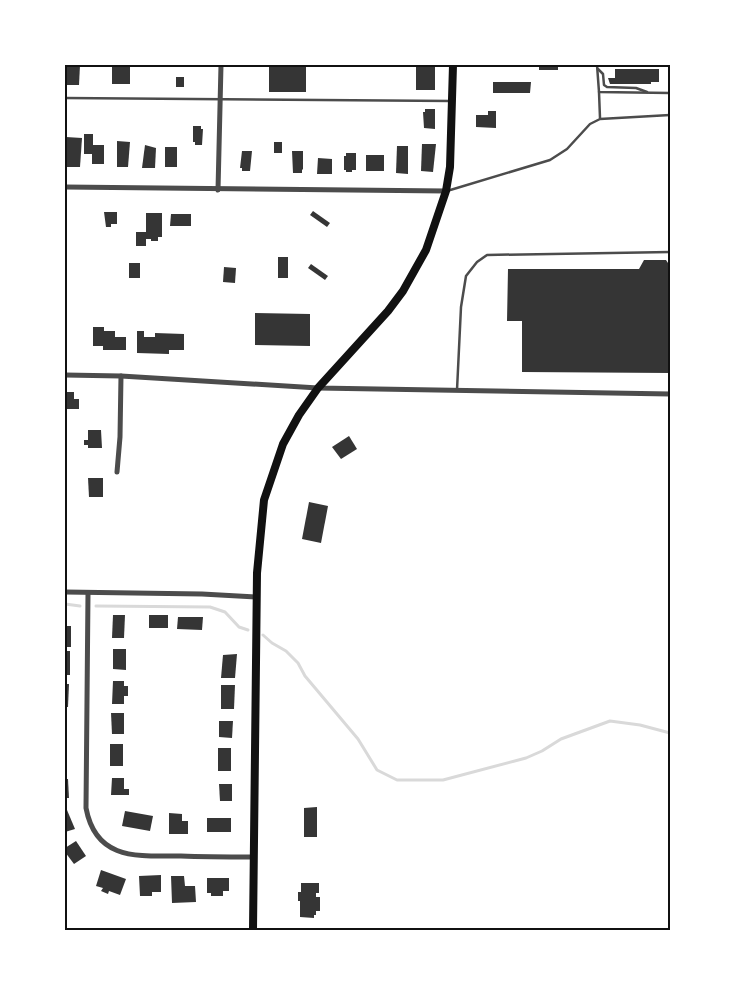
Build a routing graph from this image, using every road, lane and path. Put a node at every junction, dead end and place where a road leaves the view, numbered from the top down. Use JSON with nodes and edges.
{"nodes":[{"id":1,"x":221,"y":65,"type":"edge"},
{"id":2,"x":453,"y":65,"type":"edge"},
{"id":3,"x":597,"y":66,"type":"edge"},
{"id":4,"x":599,"y":92,"type":"junction"},
{"id":5,"x":648,"y":93,"type":"junction"},
{"id":6,"x":670,"y":93,"type":"edge"},
{"id":7,"x":65,"y":98,"type":"edge"},
{"id":8,"x":220,"y":99,"type":"junction"},
{"id":9,"x":452,"y":101,"type":"junction"},
{"id":10,"x":670,"y":114,"type":"edge"},
{"id":11,"x":600,"y":119,"type":"junction"},
{"id":12,"x":65,"y":187,"type":"edge"},
{"id":13,"x":218,"y":190,"type":"junction"},
{"id":14,"x":446,"y":191,"type":"junction"},
{"id":15,"x":670,"y":252,"type":"edge"},
{"id":16,"x":65,"y":375,"type":"edge"},
{"id":17,"x":121,"y":376,"type":"junction"},
{"id":18,"x":318,"y":388,"type":"junction"},
{"id":19,"x":457,"y":390,"type":"junction"},
{"id":20,"x":670,"y":394,"type":"edge"},
{"id":21,"x":116,"y":472,"type":"dead end"},
{"id":22,"x":65,"y":592,"type":"edge"},
{"id":23,"x":88,"y":593,"type":"junction"},
{"id":24,"x":256,"y":597,"type":"junction"},
{"id":25,"x":254,"y":857,"type":"junction"},
{"id":26,"x":253,"y":930,"type":"edge"}],
"edges":[{"from":1,"to":8,"type":"street"},
{"from":2,"to":9,"type":"main road"},
{"from":3,"to":4,"type":"lane"},
{"from":3,"to":5,"type":"lane"},
{"from":4,"to":5,"type":"lane"},
{"from":4,"to":11,"type":"lane"},
{"from":5,"to":6,"type":"lane"},
{"from":7,"to":8,"type":"lane"},
{"from":8,"to":9,"type":"lane"},
{"from":8,"to":13,"type":"street"},
{"from":9,"to":14,"type":"main road"},
{"from":10,"to":11,"type":"lane"},
{"from":11,"to":14,"type":"lane"},
{"from":12,"to":13,"type":"street"},
{"from":13,"to":14,"type":"street"},
{"from":14,"to":18,"type":"main road"},
{"from":15,"to":19,"type":"lane"},
{"from":16,"to":17,"type":"street"},
{"from":17,"to":18,"type":"street"},
{"from":17,"to":21,"type":"street"},
{"from":18,"to":19,"type":"street"},
{"from":18,"to":24,"type":"main road"},
{"from":19,"to":20,"type":"street"},
{"from":22,"to":23,"type":"street"},
{"from":23,"to":24,"type":"street"},
{"from":23,"to":25,"type":"street"},
{"from":24,"to":25,"type":"main road"},
{"from":25,"to":26,"type":"main road"}]}
